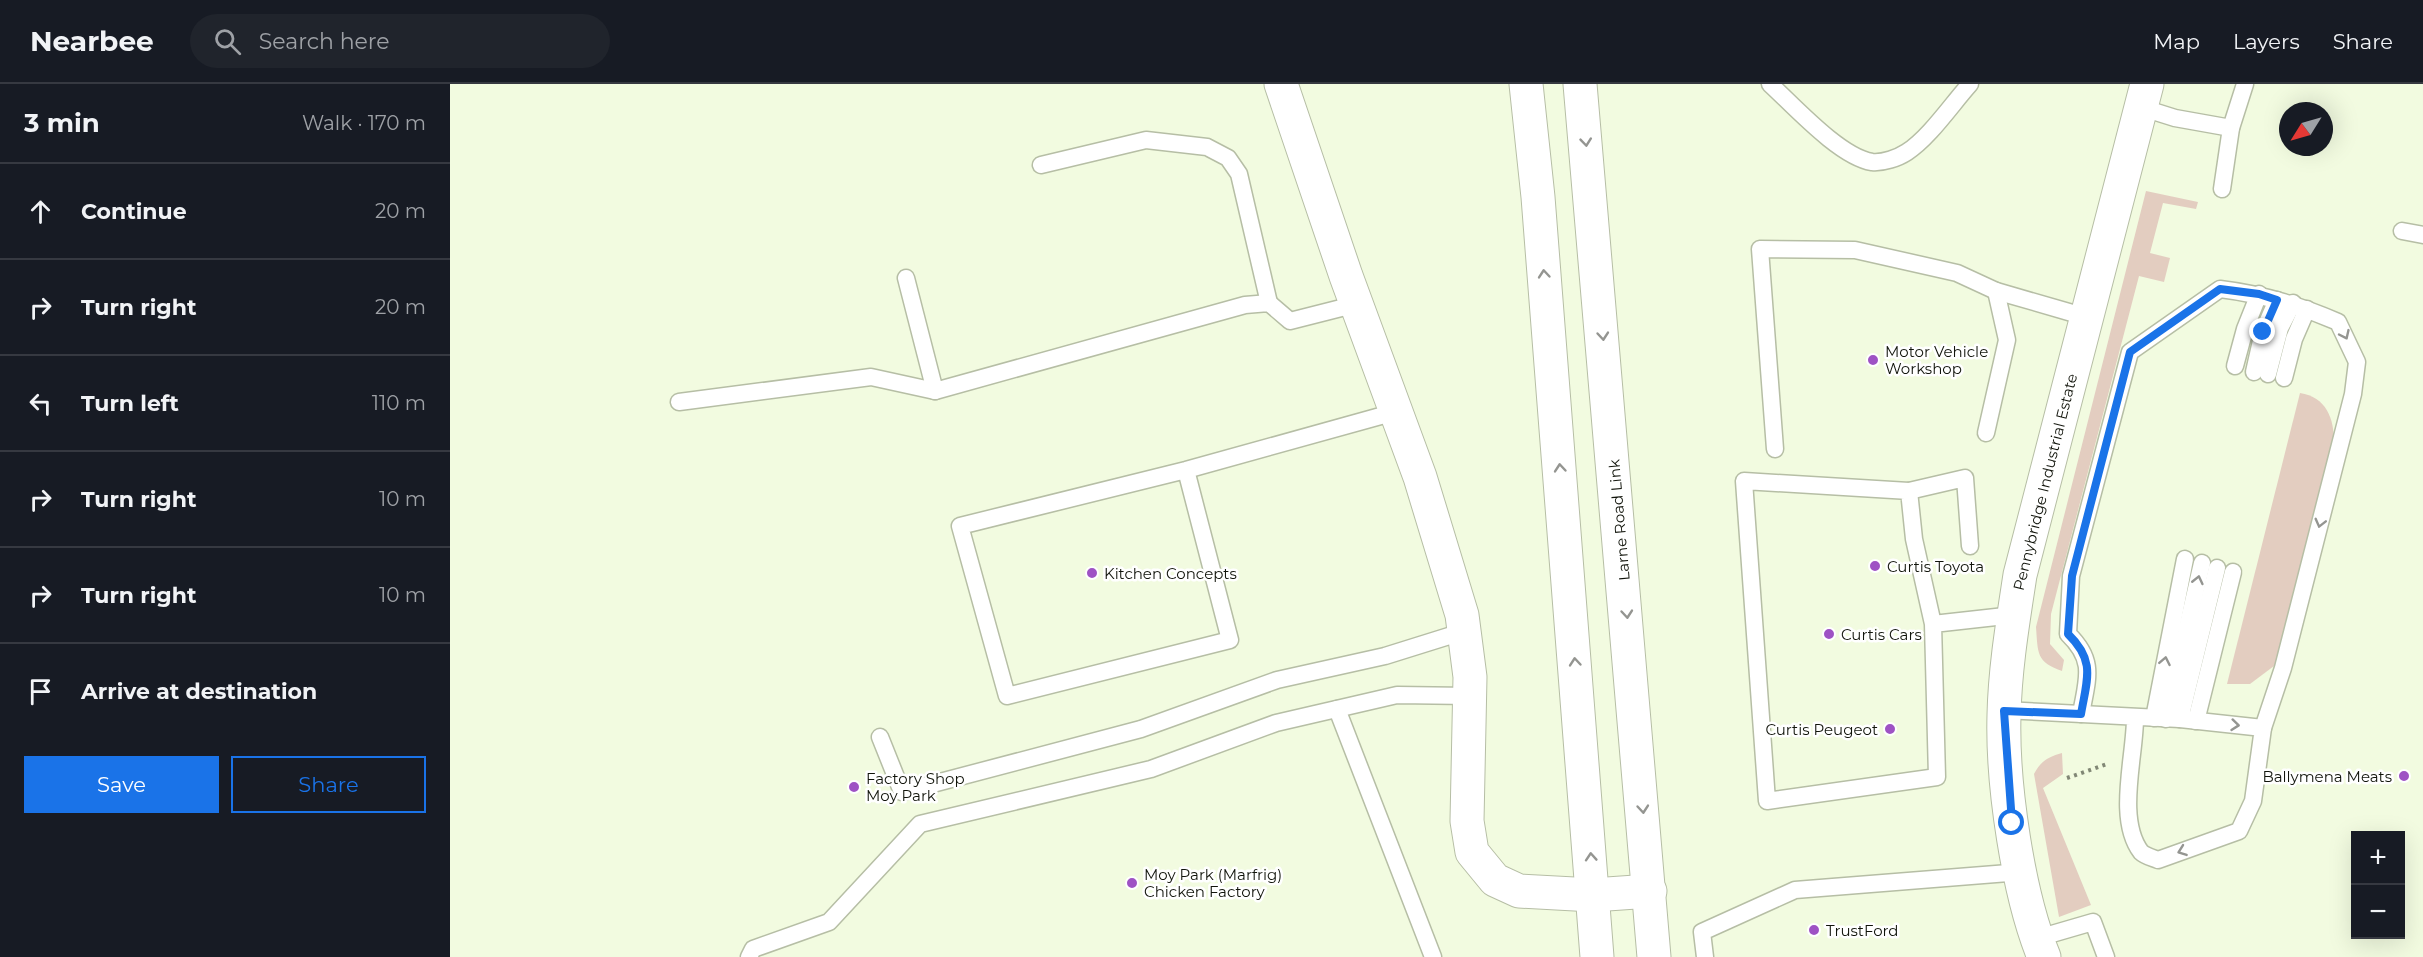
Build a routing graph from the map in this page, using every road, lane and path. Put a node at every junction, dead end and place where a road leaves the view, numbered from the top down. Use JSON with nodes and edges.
{"nodes":[{"id":1,"x":1281,"y":84,"type":"edge"},
{"id":2,"x":1526,"y":84,"type":"edge"},
{"id":3,"x":1580,"y":84,"type":"edge"},
{"id":4,"x":1770,"y":84,"type":"edge"},
{"id":5,"x":1970,"y":84,"type":"edge"},
{"id":6,"x":2245,"y":84,"type":"edge"},
{"id":7,"x":2143,"y":95,"type":"edge"},
{"id":8,"x":2231,"y":128,"type":"junction"},
{"id":9,"x":1041,"y":165,"type":"dead end"},
{"id":10,"x":2222,"y":189,"type":"dead end"},
{"id":11,"x":2402,"y":231,"type":"dead end"},
{"id":12,"x":2423,"y":236,"type":"edge"},
{"id":13,"x":906,"y":278,"type":"dead end"},
{"id":14,"x":1996,"y":291,"type":"junction"},
{"id":15,"x":2259,"y":294,"type":"junction"},
{"id":16,"x":1269,"y":303,"type":"junction"},
{"id":17,"x":1356,"y":304,"type":"junction"},
{"id":18,"x":2292,"y":304,"type":"junction"},
{"id":19,"x":2086,"y":317,"type":"junction"},
{"id":20,"x":2235,"y":366,"type":"dead end"},
{"id":21,"x":935,"y":391,"type":"junction"},
{"id":22,"x":679,"y":402,"type":"dead end"},
{"id":23,"x":1395,"y":411,"type":"junction"},
{"id":24,"x":1986,"y":433,"type":"dead end"},
{"id":25,"x":1775,"y":448,"type":"dead end"},
{"id":26,"x":1186,"y":470,"type":"junction"},
{"id":27,"x":1909,"y":491,"type":"junction"},
{"id":28,"x":1970,"y":546,"type":"dead end"},
{"id":29,"x":2185,"y":559,"type":"dead end"},
{"id":30,"x":2014,"y":615,"type":"junction"},
{"id":31,"x":1933,"y":624,"type":"junction"},
{"id":32,"x":1465,"y":631,"type":"junction"},
{"id":33,"x":1470,"y":696,"type":"junction"},
{"id":34,"x":1337,"y":709,"type":"junction"},
{"id":35,"x":2004,"y":711,"type":"junction"},
{"id":36,"x":2081,"y":714,"type":"junction"},
{"id":37,"x":2135,"y":718,"type":"junction"},
{"id":38,"x":2174,"y":719,"type":"junction"},
{"id":39,"x":2263,"y":728,"type":"junction"},
{"id":40,"x":880,"y":737,"type":"dead end"},
{"id":41,"x":2021,"y":872,"type":"junction"},
{"id":42,"x":1650,"y":891,"type":"junction"},
{"id":43,"x":1593,"y":895,"type":"junction"},
{"id":44,"x":2041,"y":947,"type":"edge"},
{"id":45,"x":749,"y":957,"type":"edge"},
{"id":46,"x":1433,"y":957,"type":"edge"},
{"id":47,"x":1597,"y":957,"type":"edge"},
{"id":48,"x":1654,"y":957,"type":"edge"},
{"id":49,"x":1705,"y":957,"type":"edge"},
{"id":50,"x":2106,"y":957,"type":"edge"}],
"edges":[{"from":1,"to":17,"type":"street"},
{"from":43,"to":2,"type":"street","one_way":true},
{"from":3,"to":42,"type":"street","name":"Larne Road Link","one_way":true},
{"from":4,"to":5,"type":"lane"},
{"from":6,"to":8,"type":"lane"},
{"from":7,"to":8,"type":"lane"},
{"from":7,"to":19,"type":"street","name":"Pennybridge Industrial Estate"},
{"from":8,"to":10,"type":"lane"},
{"from":9,"to":16,"type":"lane"},
{"from":11,"to":12,"type":"lane"},
{"from":13,"to":21,"type":"lane"},
{"from":14,"to":19,"type":"lane"},
{"from":14,"to":24,"type":"lane"},
{"from":14,"to":25,"type":"lane"},
{"from":15,"to":18,"type":"lane"},
{"from":15,"to":20,"type":"lane"},
{"from":15,"to":36,"type":"lane"},
{"from":16,"to":17,"type":"lane"},
{"from":16,"to":21,"type":"lane"},
{"from":17,"to":23,"type":"street"},
{"from":18,"to":18,"type":"lane"},
{"from":18,"to":39,"type":"lane","one_way":true},
{"from":19,"to":30,"type":"street","name":"Pennybridge Industrial Estate"},
{"from":21,"to":22,"type":"lane"},
{"from":23,"to":26,"type":"lane"},
{"from":23,"to":32,"type":"street"},
{"from":26,"to":26,"type":"lane"},
{"from":27,"to":28,"type":"lane"},
{"from":27,"to":31,"type":"lane"},
{"from":27,"to":31,"type":"lane"},
{"from":38,"to":29,"type":"lane","one_way":true},
{"from":30,"to":31,"type":"lane"},
{"from":30,"to":35,"type":"street","name":"Pennybridge Industrial Estate"},
{"from":32,"to":33,"type":"street"},
{"from":32,"to":40,"type":"lane"},
{"from":33,"to":34,"type":"lane"},
{"from":33,"to":43,"type":"street"},
{"from":34,"to":45,"type":"lane"},
{"from":34,"to":46,"type":"lane"},
{"from":35,"to":36,"type":"lane"},
{"from":35,"to":41,"type":"street","name":"Pennybridge Industrial Estate"},
{"from":36,"to":37,"type":"lane"},
{"from":37,"to":38,"type":"lane"},
{"from":39,"to":37,"type":"lane","one_way":true},
{"from":38,"to":38,"type":"lane","one_way":true},
{"from":38,"to":39,"type":"lane","one_way":true},
{"from":41,"to":44,"type":"street","name":"Pennybridge Industrial Estate"},
{"from":41,"to":49,"type":"lane"},
{"from":42,"to":43,"type":"street"},
{"from":42,"to":48,"type":"street","name":"Larne Road Link"},
{"from":43,"to":47,"type":"street"},
{"from":44,"to":50,"type":"lane"}]}
